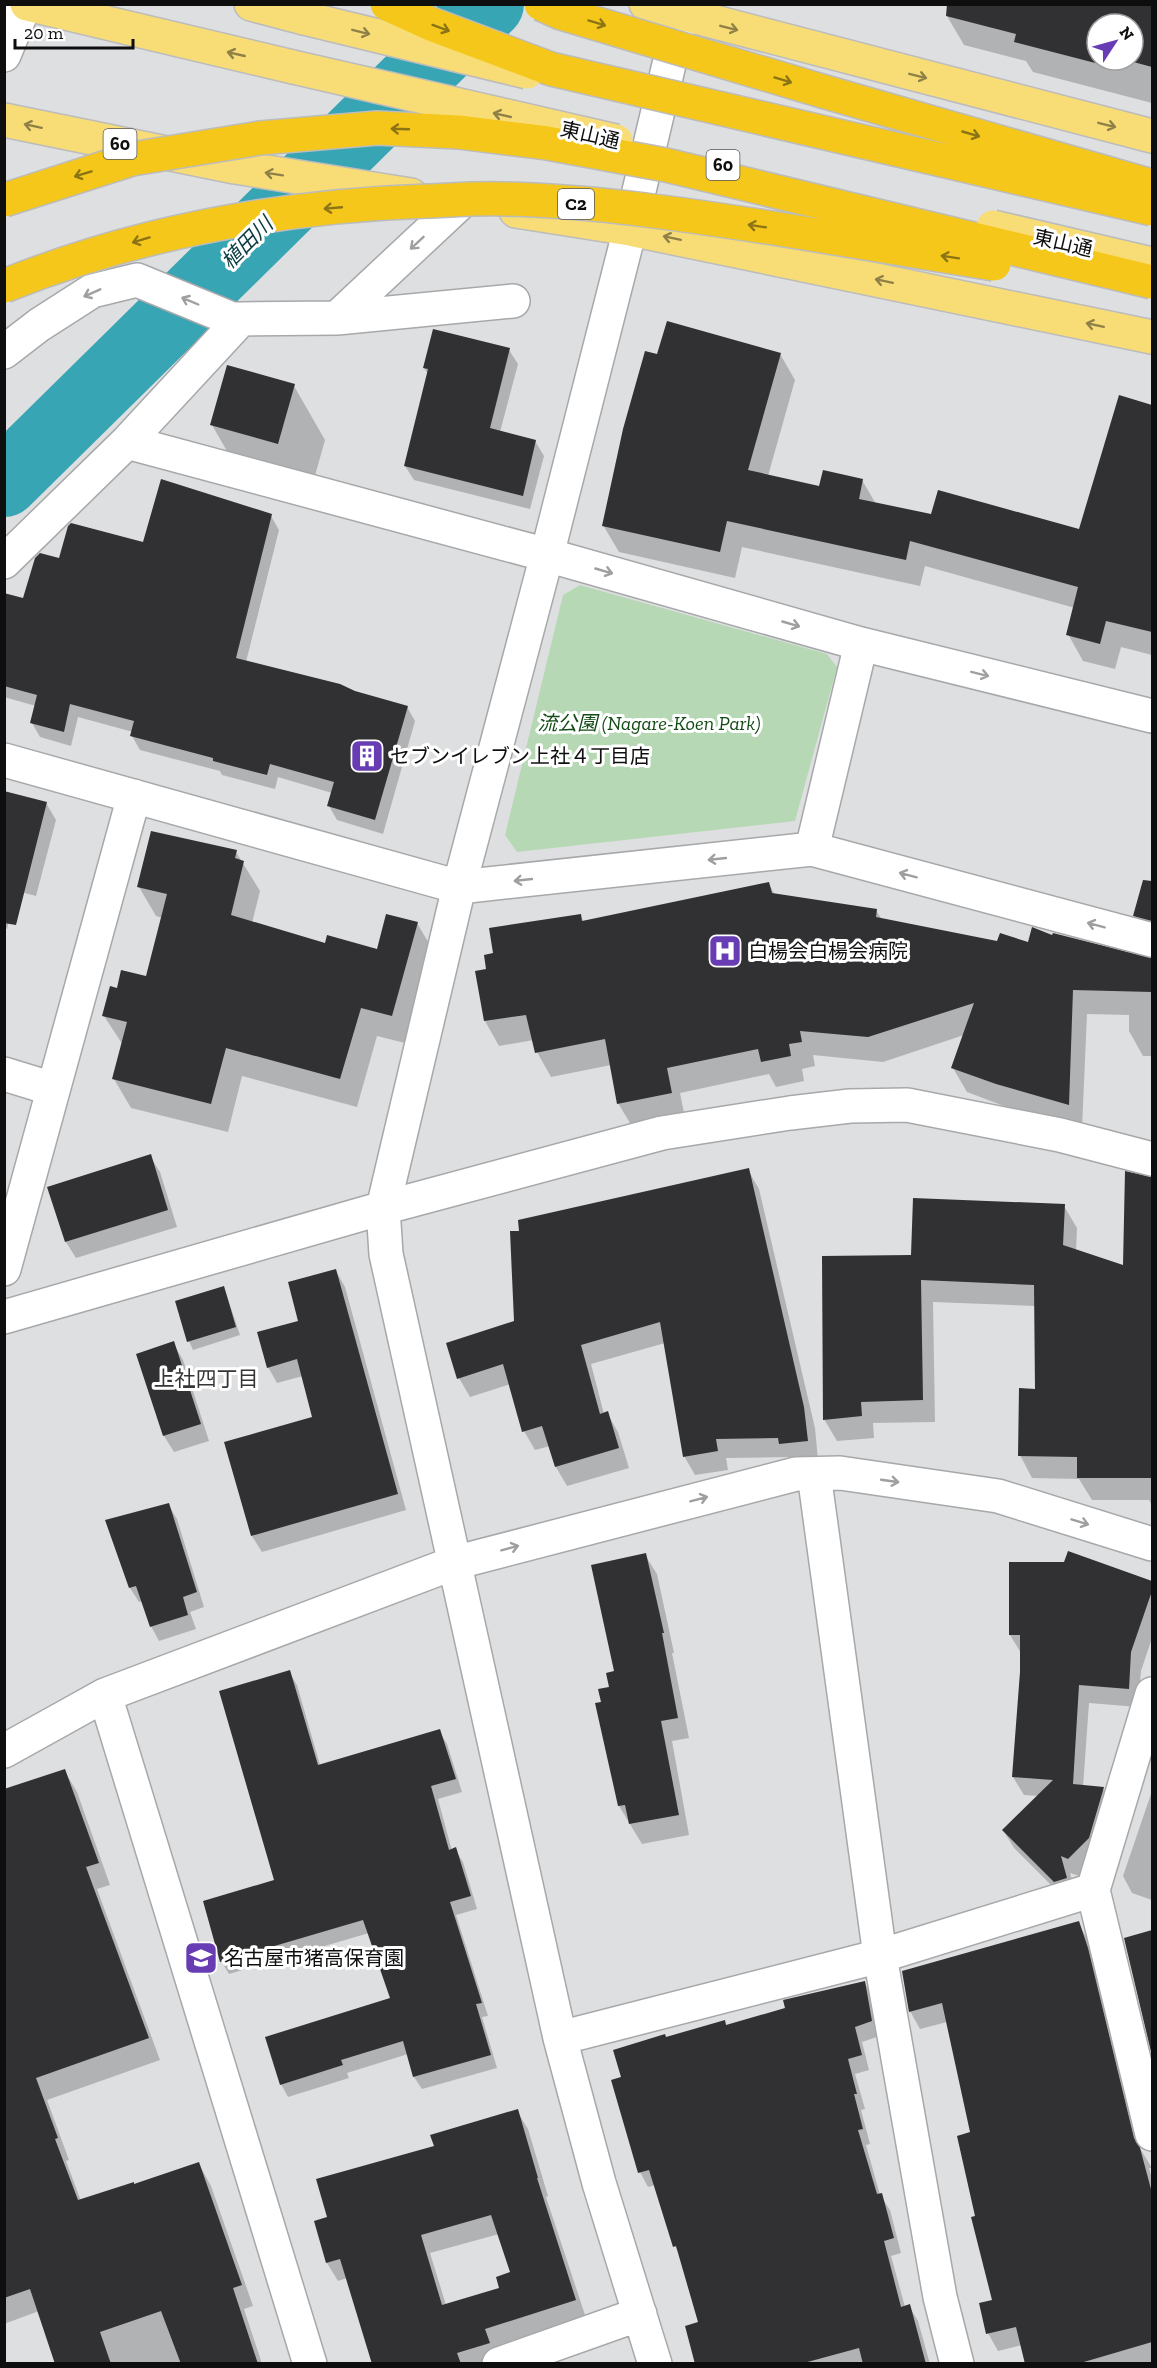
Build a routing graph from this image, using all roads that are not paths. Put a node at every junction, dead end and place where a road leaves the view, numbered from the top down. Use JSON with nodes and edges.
{"nodes":[{"id":1,"x":26,"y":4,"type":"edge"},
{"id":2,"x":251,"y":4,"type":"edge"},
{"id":3,"x":387,"y":4,"type":"edge"},
{"id":4,"x":541,"y":4,"type":"edge"},
{"id":5,"x":666,"y":8,"type":"edge"},
{"id":6,"x":4,"y":55,"type":"edge"},
{"id":7,"x":4,"y":120,"type":"edge"},
{"id":8,"x":1152,"y":136,"type":"edge"},
{"id":9,"x":1152,"y":186,"type":"edge"},
{"id":10,"x":4,"y":200,"type":"edge"},
{"id":11,"x":458,"y":202,"type":"junction"},
{"id":12,"x":1152,"y":208,"type":"edge"},
{"id":13,"x":1152,"y":224,"type":"edge"},
{"id":14,"x":630,"y":229,"type":"junction"},
{"id":15,"x":1152,"y":264,"type":"edge"},
{"id":16,"x":1152,"y":282,"type":"edge"},
{"id":17,"x":4,"y":286,"type":"edge"},
{"id":18,"x":1152,"y":290,"type":"edge"},
{"id":19,"x":513,"y":301,"type":"dead end"},
{"id":20,"x":337,"y":318,"type":"junction"},
{"id":21,"x":236,"y":319,"type":"junction"},
{"id":22,"x":1152,"y":337,"type":"edge"},
{"id":23,"x":4,"y":352,"type":"edge"},
{"id":24,"x":127,"y":442,"type":"junction"},
{"id":25,"x":547,"y":555,"type":"junction"},
{"id":26,"x":4,"y":562,"type":"edge"},
{"id":27,"x":861,"y":644,"type":"junction"},
{"id":28,"x":1152,"y":716,"type":"edge"},
{"id":29,"x":4,"y":760,"type":"edge"},
{"id":30,"x":134,"y":796,"type":"junction"},
{"id":31,"x":812,"y":849,"type":"junction"},
{"id":32,"x":459,"y":887,"type":"junction"},
{"id":33,"x":1152,"y":940,"type":"edge"},
{"id":34,"x":4,"y":1074,"type":"edge"},
{"id":35,"x":52,"y":1089,"type":"junction"},
{"id":36,"x":1152,"y":1159,"type":"edge"},
{"id":37,"x":383,"y":1208,"type":"junction"},
{"id":38,"x":4,"y":1269,"type":"edge"},
{"id":39,"x":4,"y":1317,"type":"edge"},
{"id":40,"x":813,"y":1474,"type":"junction"},
{"id":41,"x":1152,"y":1544,"type":"edge"},
{"id":42,"x":454,"y":1563,"type":"junction"},
{"id":43,"x":1152,"y":1694,"type":"edge"},
{"id":44,"x":105,"y":1695,"type":"junction"},
{"id":45,"x":4,"y":1751,"type":"edge"},
{"id":46,"x":1093,"y":1890,"type":"junction"},
{"id":47,"x":880,"y":1956,"type":"junction"},
{"id":48,"x":560,"y":2038,"type":"junction"},
{"id":49,"x":1152,"y":2134,"type":"edge"},
{"id":50,"x":640,"y":2314,"type":"junction"},
{"id":51,"x":310,"y":2364,"type":"edge"},
{"id":52,"x":499,"y":2364,"type":"edge"},
{"id":53,"x":655,"y":2364,"type":"edge"},
{"id":54,"x":957,"y":2364,"type":"edge"}],
"edges":[{"from":1,"to":6,"type":"street"},
{"from":15,"to":1,"type":"main road","name":"東山通","number":"60","one_way":true,"bridge":true},
{"from":2,"to":13,"type":"main road","name":"東山通","number":"60","one_way":true,"bridge":true},
{"from":3,"to":12,"type":"highway","one_way":true,"bridge":true},
{"from":4,"to":9,"type":"highway","one_way":true,"bridge":true},
{"from":5,"to":8,"type":"main road","one_way":true},
{"from":5,"to":14,"type":"street"},
{"from":11,"to":7,"type":"main road","number":"60","one_way":true,"bridge":true},
{"from":16,"to":10,"type":"highway","one_way":true,"bridge":true},
{"from":11,"to":14,"type":"main road","number":"60"},
{"from":11,"to":20,"type":"street","one_way":true},
{"from":22,"to":14,"type":"main road","number":"60","one_way":true},
{"from":14,"to":25,"type":"street"},
{"from":18,"to":17,"type":"highway","number":"C2","one_way":true,"bridge":true},
{"from":19,"to":20,"type":"street"},
{"from":20,"to":21,"type":"street"},
{"from":21,"to":23,"type":"street","one_way":true},
{"from":21,"to":24,"type":"street"},
{"from":24,"to":25,"type":"street"},
{"from":24,"to":26,"type":"street"},
{"from":25,"to":27,"type":"street","one_way":true},
{"from":25,"to":32,"type":"street"},
{"from":27,"to":28,"type":"street","one_way":true},
{"from":27,"to":31,"type":"street"},
{"from":29,"to":30,"type":"street"},
{"from":30,"to":32,"type":"street"},
{"from":30,"to":35,"type":"street"},
{"from":31,"to":32,"type":"street","one_way":true},
{"from":33,"to":31,"type":"street","one_way":true},
{"from":32,"to":37,"type":"street"},
{"from":34,"to":35,"type":"street"},
{"from":35,"to":38,"type":"street"},
{"from":36,"to":37,"type":"street"},
{"from":37,"to":39,"type":"street"},
{"from":37,"to":42,"type":"street"},
{"from":40,"to":41,"type":"street","one_way":true},
{"from":42,"to":40,"type":"street","one_way":true},
{"from":40,"to":47,"type":"street"},
{"from":42,"to":44,"type":"street"},
{"from":42,"to":48,"type":"street"},
{"from":43,"to":46,"type":"street"},
{"from":44,"to":45,"type":"street"},
{"from":44,"to":51,"type":"street"},
{"from":46,"to":47,"type":"street"},
{"from":46,"to":49,"type":"street"},
{"from":47,"to":48,"type":"street"},
{"from":47,"to":54,"type":"street"},
{"from":48,"to":50,"type":"street"},
{"from":50,"to":52,"type":"street"},
{"from":50,"to":53,"type":"street"}]}
